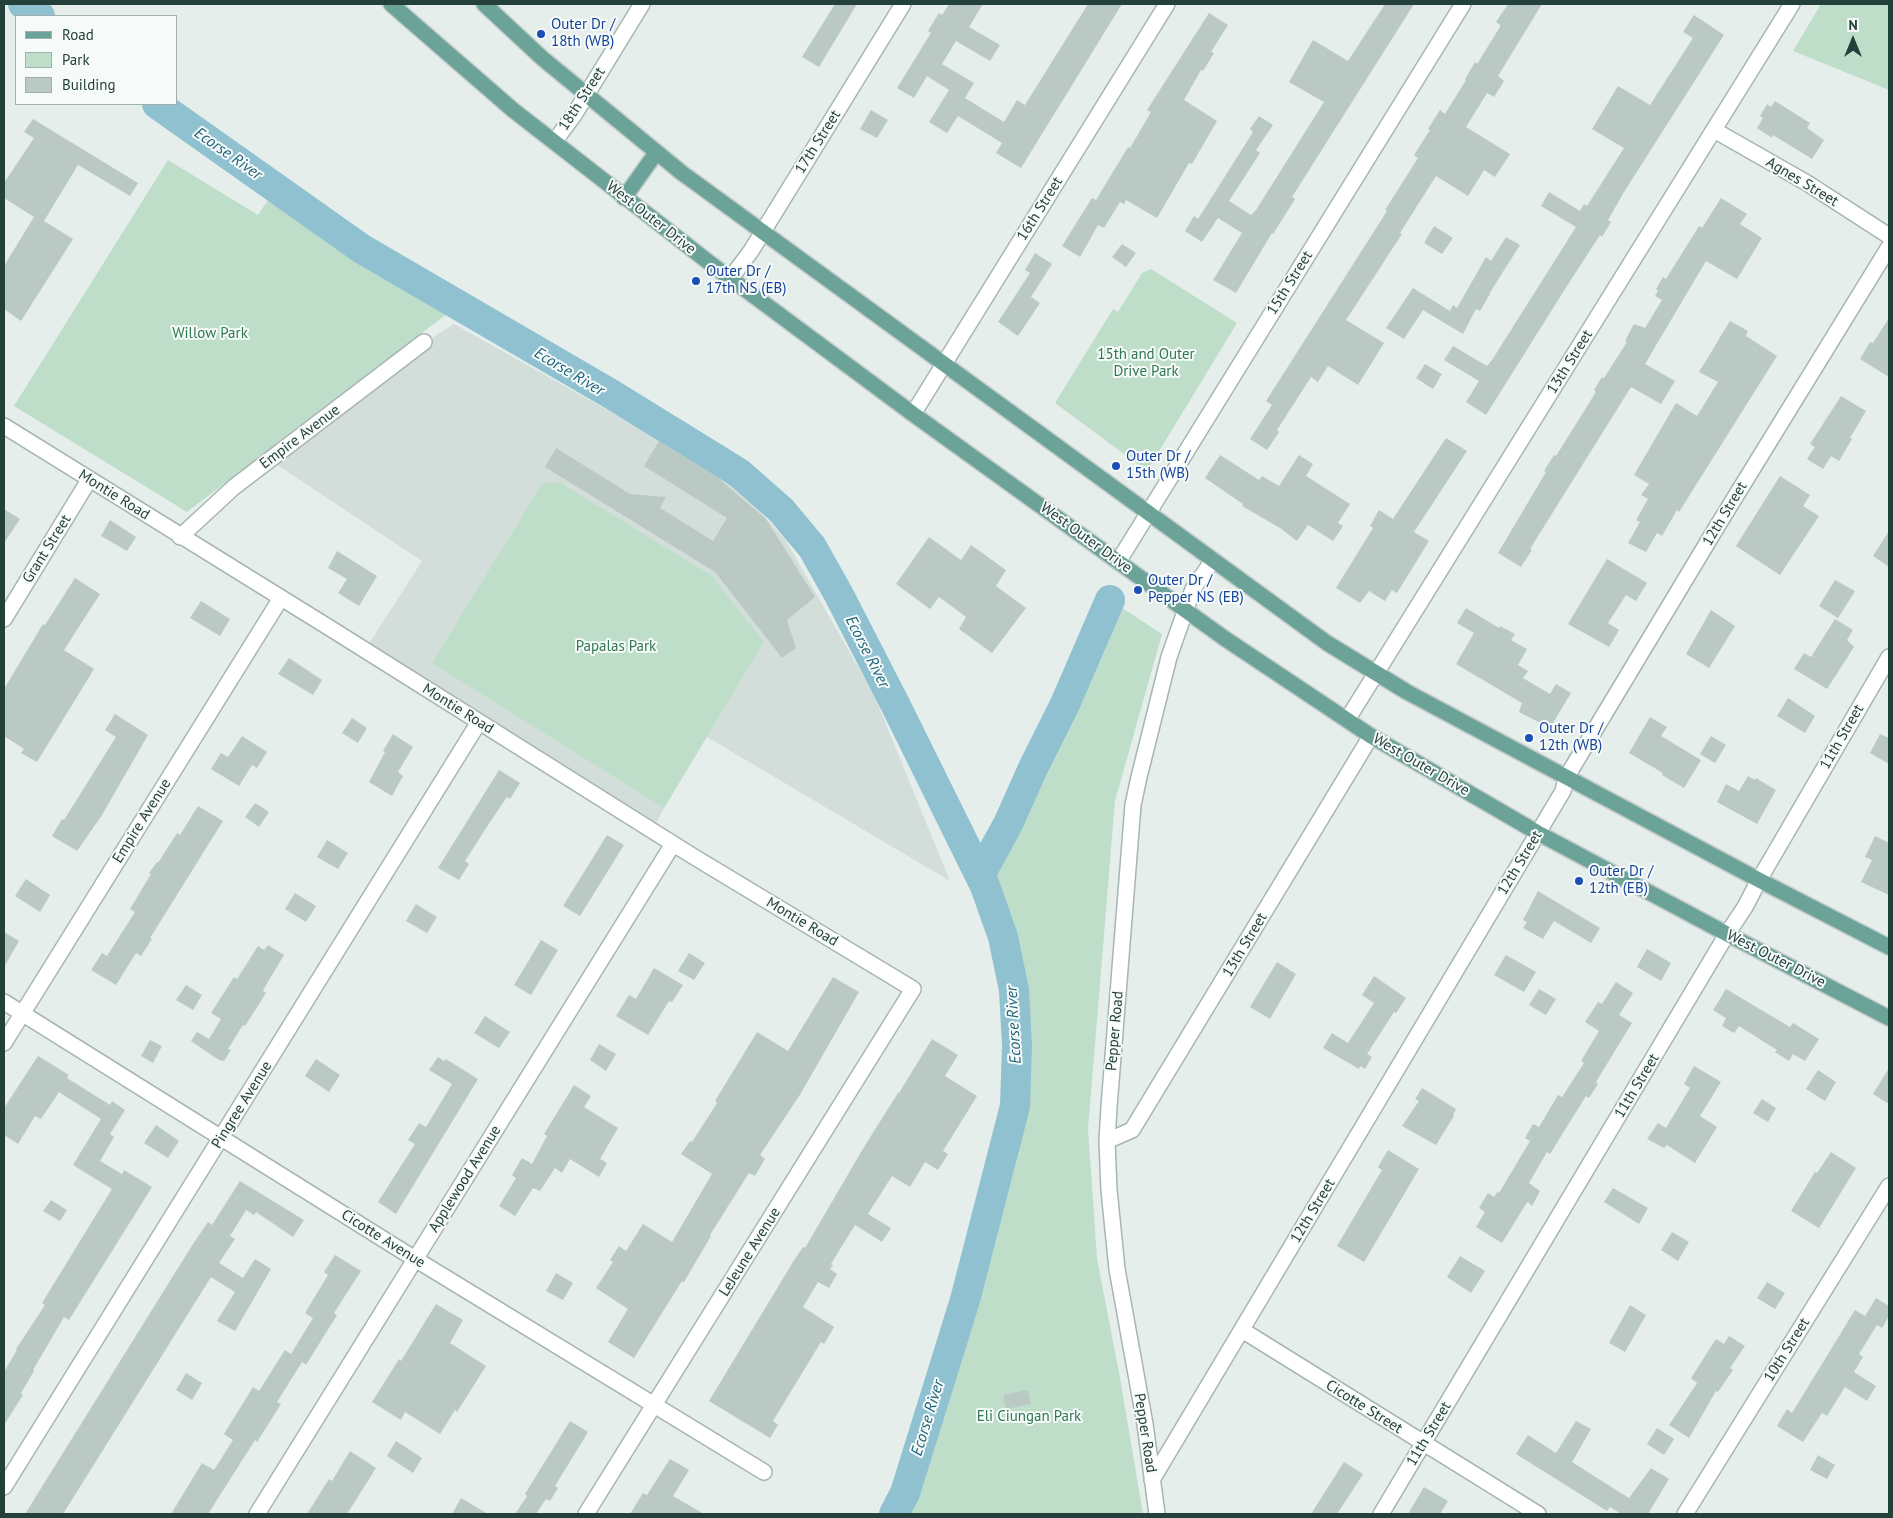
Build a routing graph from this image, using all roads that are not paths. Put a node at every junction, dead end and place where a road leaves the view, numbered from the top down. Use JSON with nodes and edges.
{"nodes":[{"id":1,"x":390,"y":4,"type":"edge"},
{"id":2,"x":484,"y":4,"type":"edge"},
{"id":3,"x":642,"y":4,"type":"edge"},
{"id":4,"x":903,"y":4,"type":"edge"},
{"id":5,"x":1167,"y":4,"type":"edge"},
{"id":6,"x":1462,"y":4,"type":"edge"},
{"id":7,"x":1792,"y":4,"type":"edge"},
{"id":8,"x":586,"y":95,"type":"junction"},
{"id":9,"x":1714,"y":130,"type":"junction"},
{"id":10,"x":554,"y":142,"type":"junction"},
{"id":11,"x":656,"y":153,"type":"junction"},
{"id":12,"x":624,"y":198,"type":"junction"},
{"id":13,"x":762,"y":232,"type":"junction"},
{"id":14,"x":1889,"y":236,"type":"edge"},
{"id":15,"x":1889,"y":247,"type":"edge"},
{"id":16,"x":730,"y":279,"type":"junction"},
{"id":17,"x":424,"y":342,"type":"dead end"},
{"id":18,"x":944,"y":365,"type":"junction"},
{"id":19,"x":913,"y":414,"type":"junction"},
{"id":20,"x":4,"y":426,"type":"edge"},
{"id":21,"x":89,"y":480,"type":"junction"},
{"id":22,"x":1148,"y":513,"type":"junction"},
{"id":23,"x":180,"y":537,"type":"junction"},
{"id":24,"x":1213,"y":560,"type":"junction"},
{"id":25,"x":1118,"y":562,"type":"junction"},
{"id":26,"x":281,"y":598,"type":"junction"},
{"id":27,"x":1186,"y":611,"type":"junction"},
{"id":28,"x":4,"y":619,"type":"edge"},
{"id":29,"x":1889,"y":657,"type":"edge"},
{"id":30,"x":1376,"y":673,"type":"junction"},
{"id":31,"x":1347,"y":720,"type":"junction"},
{"id":32,"x":479,"y":722,"type":"junction"},
{"id":33,"x":1371,"y":736,"type":"junction"},
{"id":34,"x":1566,"y":778,"type":"junction"},
{"id":35,"x":1538,"y":833,"type":"junction"},
{"id":36,"x":673,"y":844,"type":"junction"},
{"id":37,"x":1759,"y":880,"type":"junction"},
{"id":38,"x":1727,"y":934,"type":"junction"},
{"id":39,"x":1889,"y":947,"type":"edge"},
{"id":40,"x":913,"y":989,"type":"joint"},
{"id":41,"x":4,"y":1002,"type":"edge"},
{"id":42,"x":22,"y":1014,"type":"junction"},
{"id":43,"x":1889,"y":1018,"type":"edge"},
{"id":44,"x":4,"y":1043,"type":"edge"},
{"id":45,"x":221,"y":1138,"type":"junction"},
{"id":46,"x":1107,"y":1141,"type":"junction"},
{"id":47,"x":1889,"y":1186,"type":"edge"},
{"id":48,"x":416,"y":1259,"type":"junction"},
{"id":49,"x":1242,"y":1330,"type":"junction"},
{"id":50,"x":655,"y":1405,"type":"junction"},
{"id":51,"x":1424,"y":1444,"type":"junction"},
{"id":52,"x":764,"y":1472,"type":"dead end"},
{"id":53,"x":1152,"y":1480,"type":"junction"},
{"id":54,"x":4,"y":1486,"type":"edge"},
{"id":55,"x":257,"y":1514,"type":"edge"},
{"id":56,"x":586,"y":1514,"type":"edge"},
{"id":57,"x":1157,"y":1514,"type":"edge"},
{"id":58,"x":1381,"y":1514,"type":"edge"},
{"id":59,"x":1538,"y":1514,"type":"edge"},
{"id":60,"x":1685,"y":1514,"type":"edge"}],
"edges":[{"from":1,"to":10,"type":"main road","name":"West Outer Drive"},
{"from":2,"to":8,"type":"main road"},
{"from":3,"to":8,"type":"street","name":"18th Street"},
{"from":4,"to":13,"type":"street","name":"17th Street"},
{"from":5,"to":18,"type":"street","name":"16th Street"},
{"from":6,"to":22,"type":"street","name":"15th Street"},
{"from":7,"to":9,"type":"street","name":"13th Street"},
{"from":8,"to":10,"type":"street","name":"18th Street"},
{"from":8,"to":11,"type":"main road"},
{"from":9,"to":14,"type":"street","name":"Agnes Street"},
{"from":9,"to":30,"type":"street","name":"13th Street"},
{"from":10,"to":12,"type":"main road","name":"West Outer Drive"},
{"from":11,"to":12,"type":"main road"},
{"from":11,"to":13,"type":"main road"},
{"from":12,"to":16,"type":"main road","name":"West Outer Drive"},
{"from":13,"to":16,"type":"street","name":"17th Street"},
{"from":13,"to":18,"type":"main road"},
{"from":15,"to":34,"type":"street","name":"12th Street"},
{"from":16,"to":19,"type":"main road","name":"West Outer Drive"},
{"from":17,"to":23,"type":"street","name":"Empire Avenue"},
{"from":18,"to":19,"type":"street","name":"16th Street"},
{"from":18,"to":22,"type":"main road"},
{"from":19,"to":25,"type":"main road","name":"West Outer Drive"},
{"from":20,"to":21,"type":"street","name":"Montie Road"},
{"from":21,"to":23,"type":"street","name":"Montie Road"},
{"from":21,"to":28,"type":"street","name":"Grant Street"},
{"from":22,"to":24,"type":"main road"},
{"from":22,"to":25,"type":"street","name":"15th Street"},
{"from":23,"to":26,"type":"street","name":"Montie Road"},
{"from":24,"to":27,"type":"street","name":"Pepper Road"},
{"from":24,"to":30,"type":"main road"},
{"from":25,"to":27,"type":"main road","name":"West Outer Drive"},
{"from":26,"to":32,"type":"street","name":"Montie Road"},
{"from":26,"to":42,"type":"street","name":"Empire Avenue"},
{"from":27,"to":31,"type":"main road","name":"West Outer Drive"},
{"from":27,"to":46,"type":"street","name":"Pepper Road"},
{"from":29,"to":37,"type":"street","name":"11th Street"},
{"from":30,"to":31,"type":"street","name":"13th Street"},
{"from":30,"to":34,"type":"main road"},
{"from":31,"to":33,"type":"main road","name":"West Outer Drive"},
{"from":32,"to":36,"type":"street","name":"Montie Road"},
{"from":32,"to":45,"type":"street","name":"Pingree Avenue"},
{"from":33,"to":35,"type":"main road","name":"West Outer Drive"},
{"from":33,"to":46,"type":"street","name":"13th Street"},
{"from":34,"to":35,"type":"street","name":"12th Street"},
{"from":34,"to":37,"type":"main road"},
{"from":35,"to":38,"type":"main road","name":"West Outer Drive"},
{"from":35,"to":49,"type":"street","name":"12th Street"},
{"from":36,"to":40,"type":"street","name":"Montie Road"},
{"from":36,"to":48,"type":"street","name":"Applewood Avenue"},
{"from":37,"to":38,"type":"street","name":"11th Street"},
{"from":37,"to":39,"type":"main road"},
{"from":38,"to":43,"type":"main road","name":"West Outer Drive"},
{"from":38,"to":51,"type":"street","name":"11th Street"},
{"from":40,"to":50,"type":"street","name":"LeJeune Avenue"},
{"from":41,"to":42,"type":"street","name":"Cicotte Avenue"},
{"from":42,"to":44,"type":"street","name":"Empire Avenue"},
{"from":42,"to":45,"type":"street","name":"Cicotte Avenue"},
{"from":45,"to":48,"type":"street","name":"Cicotte Avenue"},
{"from":45,"to":54,"type":"street","name":"Pingree Avenue"},
{"from":46,"to":53,"type":"street","name":"Pepper Road"},
{"from":47,"to":60,"type":"street","name":"10th Street"},
{"from":48,"to":50,"type":"street","name":"Cicotte Avenue"},
{"from":48,"to":55,"type":"street","name":"Applewood Avenue"},
{"from":49,"to":51,"type":"street","name":"Cicotte Street"},
{"from":49,"to":53,"type":"street","name":"12th Street"},
{"from":50,"to":52,"type":"street","name":"Cicotte Avenue"},
{"from":50,"to":56,"type":"street","name":"LeJeune Avenue"},
{"from":51,"to":58,"type":"street","name":"11th Street"},
{"from":51,"to":59,"type":"street","name":"Cicotte Street"},
{"from":53,"to":57,"type":"street","name":"Pepper Road"}]}
